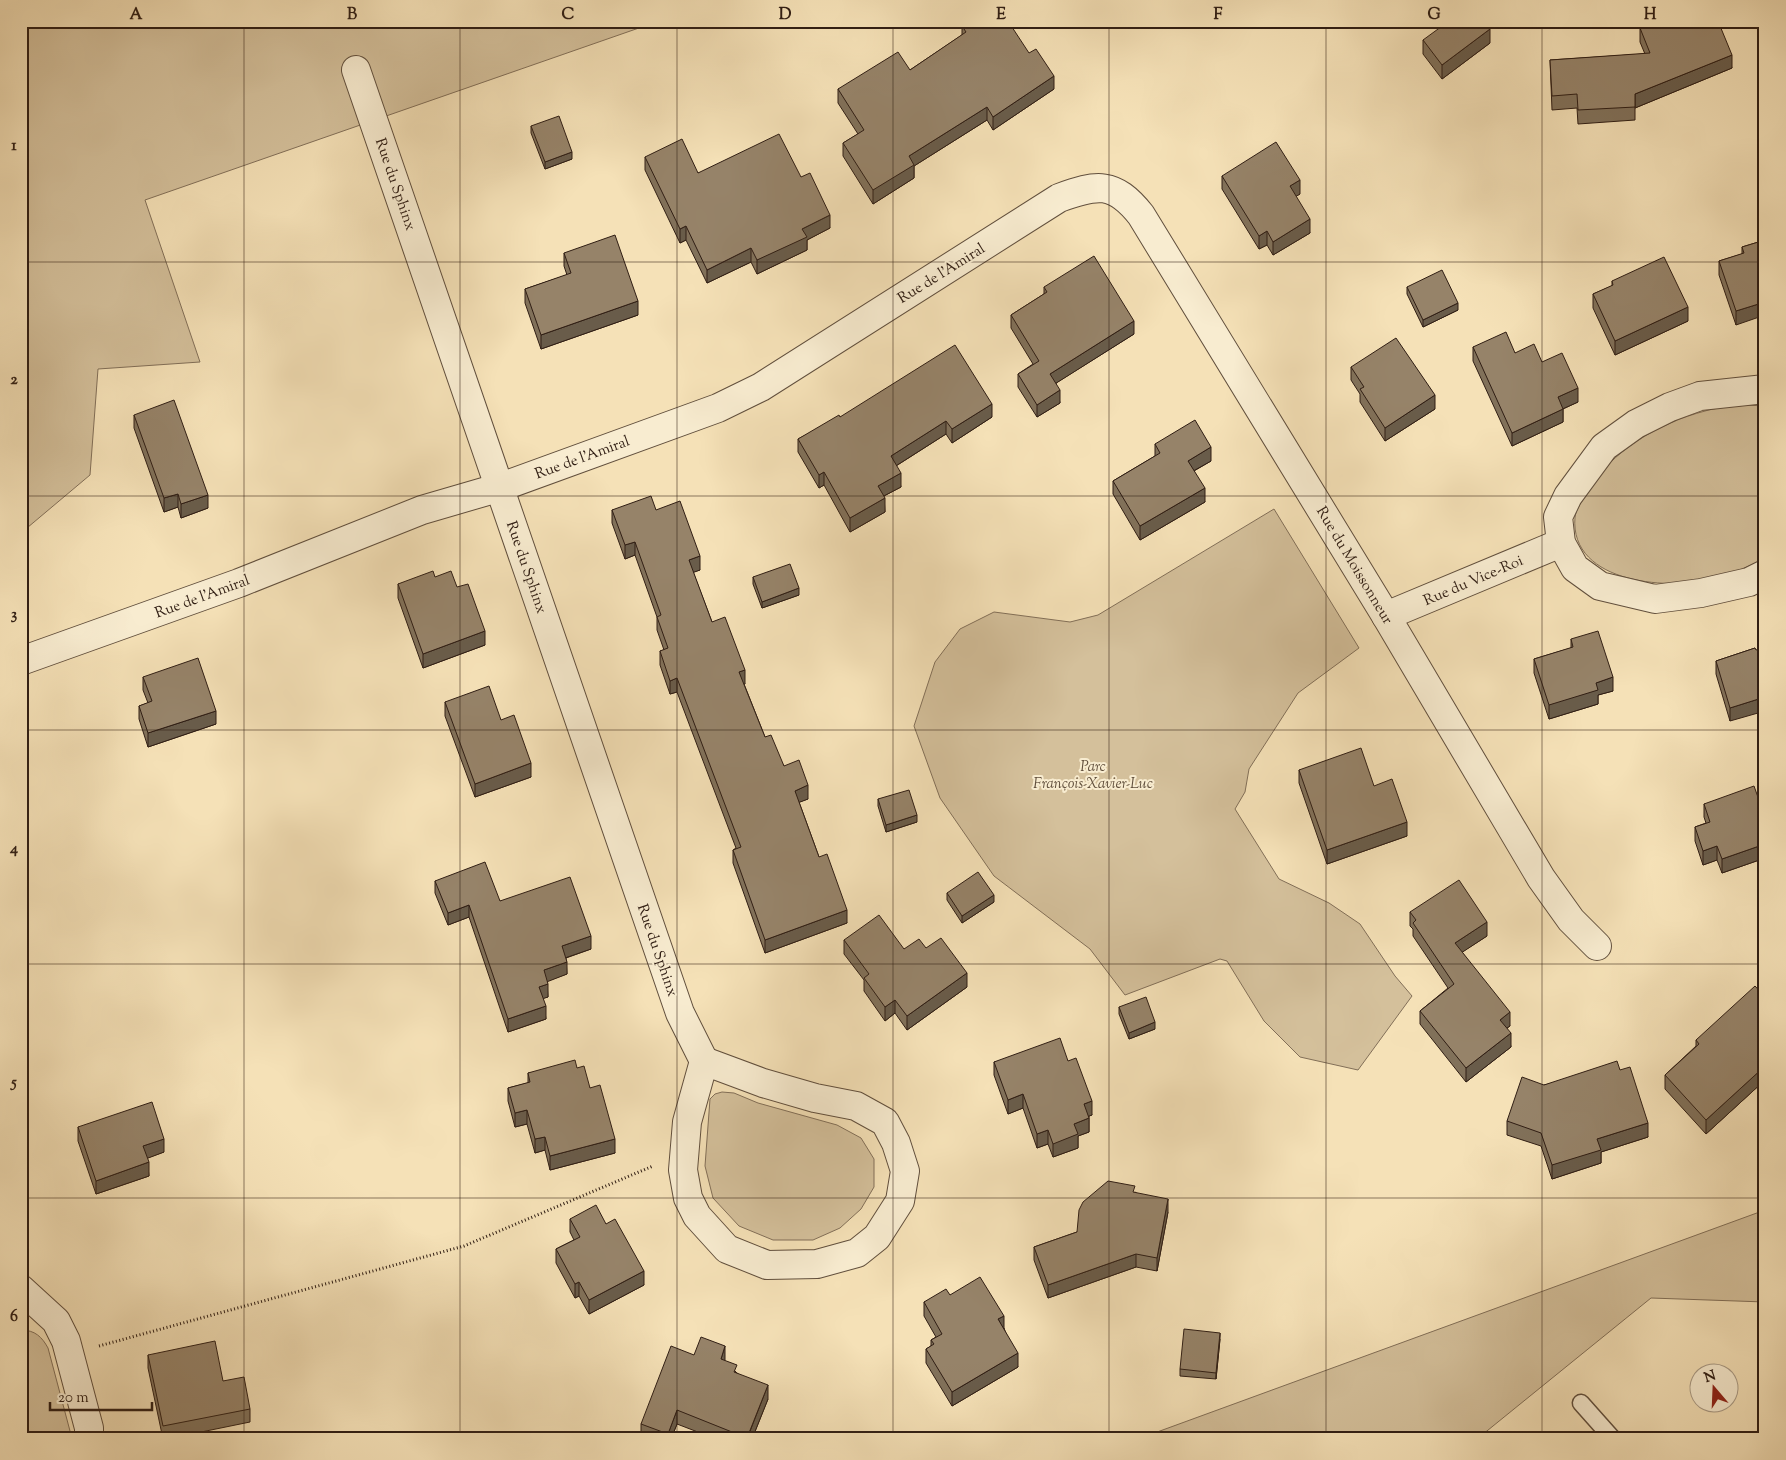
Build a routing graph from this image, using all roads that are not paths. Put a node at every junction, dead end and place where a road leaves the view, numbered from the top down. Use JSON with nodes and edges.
{"nodes":[{"id":1,"x":356,"y":70,"type":"dead end"},
{"id":2,"x":1109,"y":189,"type":"joint"},
{"id":3,"x":1765,"y":389,"type":"edge"},
{"id":4,"x":501,"y":487,"type":"junction"},
{"id":5,"x":1561,"y":543,"type":"junction"},
{"id":6,"x":1765,"y":574,"type":"edge"},
{"id":7,"x":1386,"y":616,"type":"junction"},
{"id":8,"x":21,"y":661,"type":"edge"},
{"id":9,"x":1597,"y":946,"type":"dead end"},
{"id":10,"x":704,"y":1061,"type":"junction"},
{"id":11,"x":21,"y":1289,"type":"edge"},
{"id":12,"x":1581,"y":1403,"type":"dead end"},
{"id":13,"x":89,"y":1439,"type":"edge"},
{"id":14,"x":1613,"y":1439,"type":"edge"}],
"edges":[{"from":1,"to":4,"type":"street","name":"Rue du Sphinx"},
{"from":2,"to":4,"type":"street","name":"Rue de l'Amiral"},
{"from":2,"to":7,"type":"street","name":"Rue du Moissonneur"},
{"from":3,"to":5,"type":"street"},
{"from":4,"to":8,"type":"street","name":"Rue de l'Amiral"},
{"from":4,"to":10,"type":"street","name":"Rue du Sphinx"},
{"from":5,"to":6,"type":"street"},
{"from":5,"to":7,"type":"street","name":"Rue du Vice-Roi"},
{"from":7,"to":9,"type":"street","name":"Rue du Moissonneur"},
{"from":10,"to":10,"type":"street"},
{"from":11,"to":13,"type":"street"},
{"from":12,"to":14,"type":"lane"}]}
